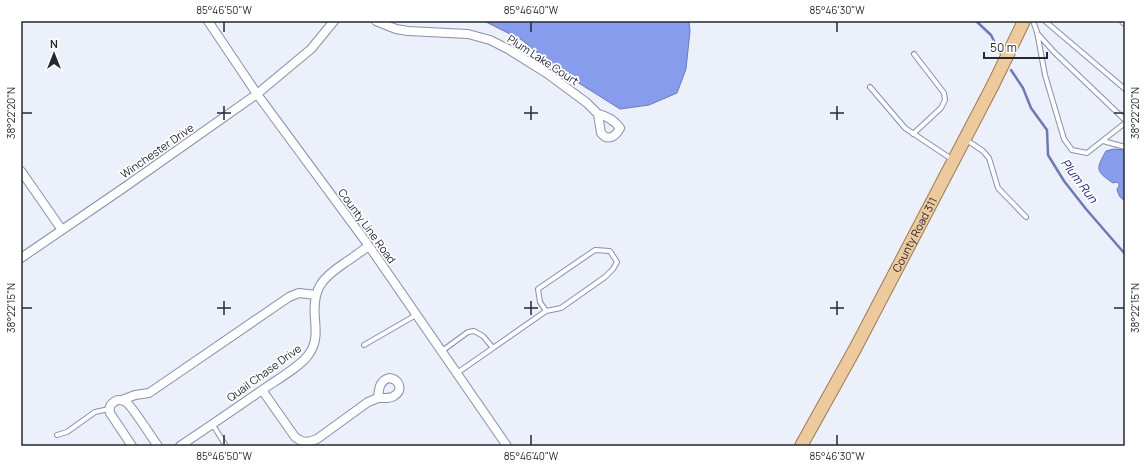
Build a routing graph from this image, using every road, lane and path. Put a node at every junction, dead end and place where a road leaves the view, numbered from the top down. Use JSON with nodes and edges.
{"nodes":[{"id":1,"x":208,"y":21,"type":"edge"},
{"id":2,"x":334,"y":21,"type":"edge"},
{"id":3,"x":376,"y":21,"type":"edge"},
{"id":4,"x":1024,"y":21,"type":"edge"},
{"id":5,"x":1033,"y":21,"type":"edge"},
{"id":6,"x":1045,"y":21,"type":"edge"},
{"id":7,"x":1037,"y":32,"type":"junction"},
{"id":8,"x":914,"y":54,"type":"dead end"},
{"id":9,"x":870,"y":87,"type":"dead end"},
{"id":10,"x":1125,"y":89,"type":"edge"},
{"id":11,"x":258,"y":94,"type":"junction"},
{"id":12,"x":598,"y":114,"type":"dead end"},
{"id":13,"x":1125,"y":122,"type":"edge"},
{"id":14,"x":913,"y":134,"type":"junction"},
{"id":15,"x":965,"y":139,"type":"junction"},
{"id":16,"x":1103,"y":141,"type":"junction"},
{"id":17,"x":1125,"y":146,"type":"edge"},
{"id":18,"x":954,"y":160,"type":"junction"},
{"id":19,"x":21,"y":171,"type":"edge"},
{"id":20,"x":1026,"y":217,"type":"dead end"},
{"id":21,"x":62,"y":230,"type":"junction"},
{"id":22,"x":369,"y":246,"type":"junction"},
{"id":23,"x":21,"y":258,"type":"edge"},
{"id":24,"x":316,"y":295,"type":"junction"},
{"id":25,"x":546,"y":311,"type":"junction"},
{"id":26,"x":416,"y":315,"type":"junction"},
{"id":27,"x":364,"y":345,"type":"dead end"},
{"id":28,"x":493,"y":348,"type":"junction"},
{"id":29,"x":441,"y":351,"type":"junction"},
{"id":30,"x":457,"y":374,"type":"junction"},
{"id":31,"x":262,"y":390,"type":"junction"},
{"id":32,"x":378,"y":398,"type":"dead end"},
{"id":33,"x":122,"y":400,"type":"junction"},
{"id":34,"x":109,"y":409,"type":"junction"},
{"id":35,"x":213,"y":424,"type":"junction"},
{"id":36,"x":57,"y":435,"type":"dead end"},
{"id":37,"x":304,"y":444,"type":"edge"},
{"id":38,"x":132,"y":446,"type":"edge"},
{"id":39,"x":158,"y":446,"type":"edge"},
{"id":40,"x":180,"y":446,"type":"edge"},
{"id":41,"x":226,"y":446,"type":"edge"},
{"id":42,"x":507,"y":446,"type":"edge"},
{"id":43,"x":802,"y":446,"type":"edge"}],
"edges":[{"from":1,"to":11,"type":"street","name":"County Line Road"},
{"from":2,"to":11,"type":"street","name":"Winchester Drive"},
{"from":3,"to":12,"type":"street","name":"Plum Lake Court"},
{"from":4,"to":15,"type":"main road","name":"County Road 311"},
{"from":5,"to":7,"type":"lane"},
{"from":6,"to":10,"type":"lane"},
{"from":7,"to":13,"type":"lane"},
{"from":7,"to":16,"type":"lane"},
{"from":8,"to":14,"type":"lane"},
{"from":9,"to":14,"type":"lane"},
{"from":11,"to":21,"type":"street","name":"Winchester Drive"},
{"from":11,"to":22,"type":"street","name":"County Line Road"},
{"from":13,"to":16,"type":"lane"},
{"from":14,"to":18,"type":"lane"},
{"from":15,"to":18,"type":"main road","name":"County Road 311"},
{"from":15,"to":20,"type":"lane"},
{"from":16,"to":17,"type":"lane"},
{"from":18,"to":43,"type":"main road","name":"County Road 311"},
{"from":19,"to":21,"type":"street"},
{"from":21,"to":23,"type":"street","name":"Winchester Drive"},
{"from":22,"to":24,"type":"street","name":"Quail Chase Drive"},
{"from":22,"to":26,"type":"street","name":"County Line Road"},
{"from":24,"to":31,"type":"street","name":"Quail Chase Drive"},
{"from":24,"to":33,"type":"street"},
{"from":25,"to":25,"type":"lane"},
{"from":25,"to":28,"type":"lane"},
{"from":26,"to":27,"type":"lane"},
{"from":26,"to":29,"type":"street","name":"County Line Road"},
{"from":28,"to":29,"type":"lane"},
{"from":28,"to":30,"type":"lane"},
{"from":29,"to":30,"type":"street","name":"County Line Road"},
{"from":30,"to":42,"type":"street","name":"County Line Road"},
{"from":31,"to":35,"type":"street","name":"Quail Chase Drive"},
{"from":31,"to":37,"type":"street"},
{"from":32,"to":37,"type":"street"},
{"from":33,"to":34,"type":"street"},
{"from":33,"to":39,"type":"street"},
{"from":34,"to":36,"type":"lane"},
{"from":34,"to":38,"type":"street"},
{"from":35,"to":40,"type":"street","name":"Quail Chase Drive"},
{"from":35,"to":41,"type":"lane"}]}
